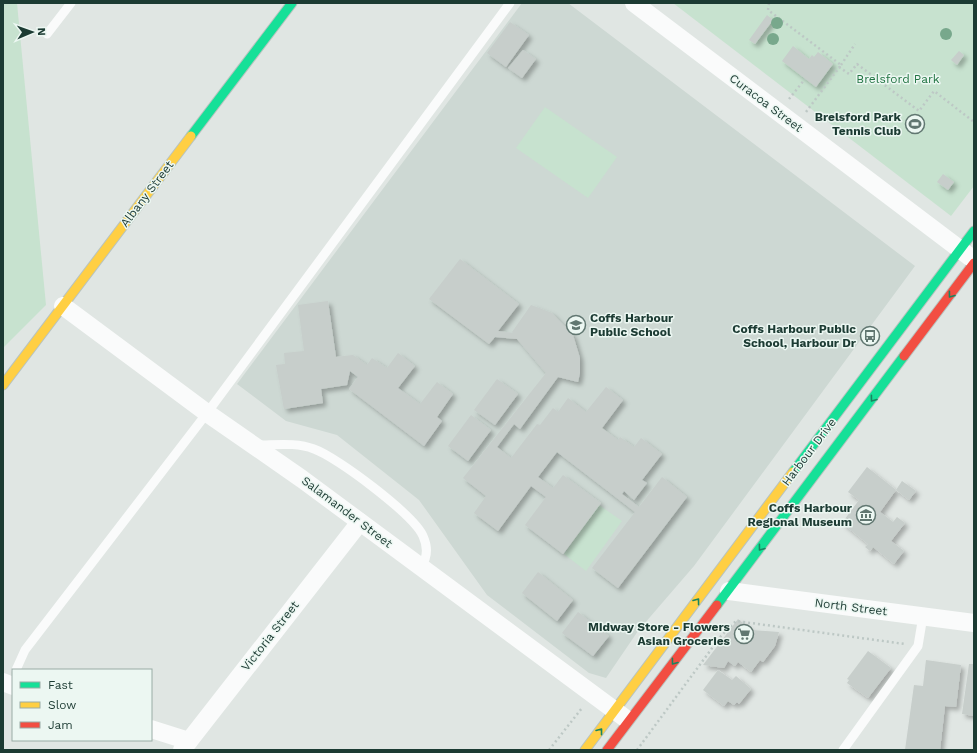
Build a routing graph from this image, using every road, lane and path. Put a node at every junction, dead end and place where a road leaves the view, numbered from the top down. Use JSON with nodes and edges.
{"nodes":[{"id":1,"x":71,"y":3,"type":"edge"},
{"id":2,"x":292,"y":3,"type":"edge"},
{"id":3,"x":510,"y":3,"type":"edge"},
{"id":4,"x":634,"y":3,"type":"edge"},
{"id":5,"x":769,"y":3,"type":"edge"},
{"id":6,"x":47,"y":34,"type":"dead end"},
{"id":7,"x":855,"y":44,"type":"dead end"},
{"id":8,"x":840,"y":66,"type":"junction"},
{"id":9,"x":805,"y":79,"type":"dead end"},
{"id":10,"x":779,"y":112,"type":"junction"},
{"id":11,"x":974,"y":122,"type":"edge"},
{"id":12,"x":796,"y":126,"type":"junction"},
{"id":13,"x":974,"y":231,"type":"edge"},
{"id":14,"x":967,"y":255,"type":"edge"},
{"id":15,"x":974,"y":263,"type":"edge"},
{"id":16,"x":63,"y":306,"type":"junction"},
{"id":17,"x":3,"y":385,"type":"edge"},
{"id":18,"x":207,"y":413,"type":"junction"},
{"id":19,"x":254,"y":445,"type":"junction"},
{"id":20,"x":360,"y":522,"type":"junction"},
{"id":21,"x":421,"y":567,"type":"junction"},
{"id":22,"x":729,"y":591,"type":"junction"},
{"id":23,"x":923,"y":616,"type":"junction"},
{"id":24,"x":974,"y":623,"type":"edge"},
{"id":25,"x":911,"y":645,"type":"dead end"},
{"id":26,"x":16,"y":669,"type":"edge"},
{"id":27,"x":592,"y":694,"type":"junction"},
{"id":28,"x":622,"y":716,"type":"junction"},
{"id":29,"x":152,"y":729,"type":"edge"},
{"id":30,"x":185,"y":745,"type":"edge"},
{"id":31,"x":549,"y":750,"type":"edge"},
{"id":32,"x":585,"y":750,"type":"edge"},
{"id":33,"x":607,"y":750,"type":"edge"},
{"id":34,"x":637,"y":750,"type":"edge"},
{"id":35,"x":843,"y":750,"type":"edge"}],
"edges":[{"from":1,"to":6,"type":"lane"},
{"from":2,"to":16,"type":"street","name":"Albany Street"},
{"from":3,"to":18,"type":"lane"},
{"from":4,"to":10,"type":"street","name":"Curacoa Street"},
{"from":5,"to":8,"type":"path"},
{"from":7,"to":8,"type":"path"},
{"from":8,"to":11,"type":"path"},
{"from":8,"to":12,"type":"path"},
{"from":9,"to":10,"type":"path"},
{"from":10,"to":12,"type":"street","name":"Curacoa Street"},
{"from":12,"to":14,"type":"street","name":"Curacoa Street"},
{"from":13,"to":14,"type":"street","name":"Harbour Drive"},
{"from":28,"to":14,"type":"street","name":"Harbour Drive","one_way":true},
{"from":15,"to":22,"type":"street","name":"Harbour Drive","one_way":true},
{"from":16,"to":17,"type":"street","name":"Albany Street"},
{"from":16,"to":18,"type":"street","name":"Salamander Street"},
{"from":18,"to":19,"type":"street","name":"Salamander Street"},
{"from":18,"to":26,"type":"lane"},
{"from":19,"to":20,"type":"street","name":"Salamander Street"},
{"from":19,"to":21,"type":"lane"},
{"from":20,"to":21,"type":"street","name":"Salamander Street"},
{"from":20,"to":30,"type":"street","name":"Victoria Street"},
{"from":21,"to":27,"type":"street","name":"Salamander Street"},
{"from":22,"to":23,"type":"street","name":"North Street"},
{"from":22,"to":28,"type":"street","name":"Harbour Drive","one_way":true},
{"from":23,"to":24,"type":"street","name":"North Street"},
{"from":23,"to":35,"type":"lane"},
{"from":25,"to":34,"type":"path"},
{"from":27,"to":28,"type":"street","name":"Salamander Street"},
{"from":27,"to":31,"type":"path"},
{"from":32,"to":28,"type":"street","name":"Harbour Drive","one_way":true},
{"from":28,"to":33,"type":"street","name":"Harbour Drive"},
{"from":29,"to":30,"type":"street"}]}
